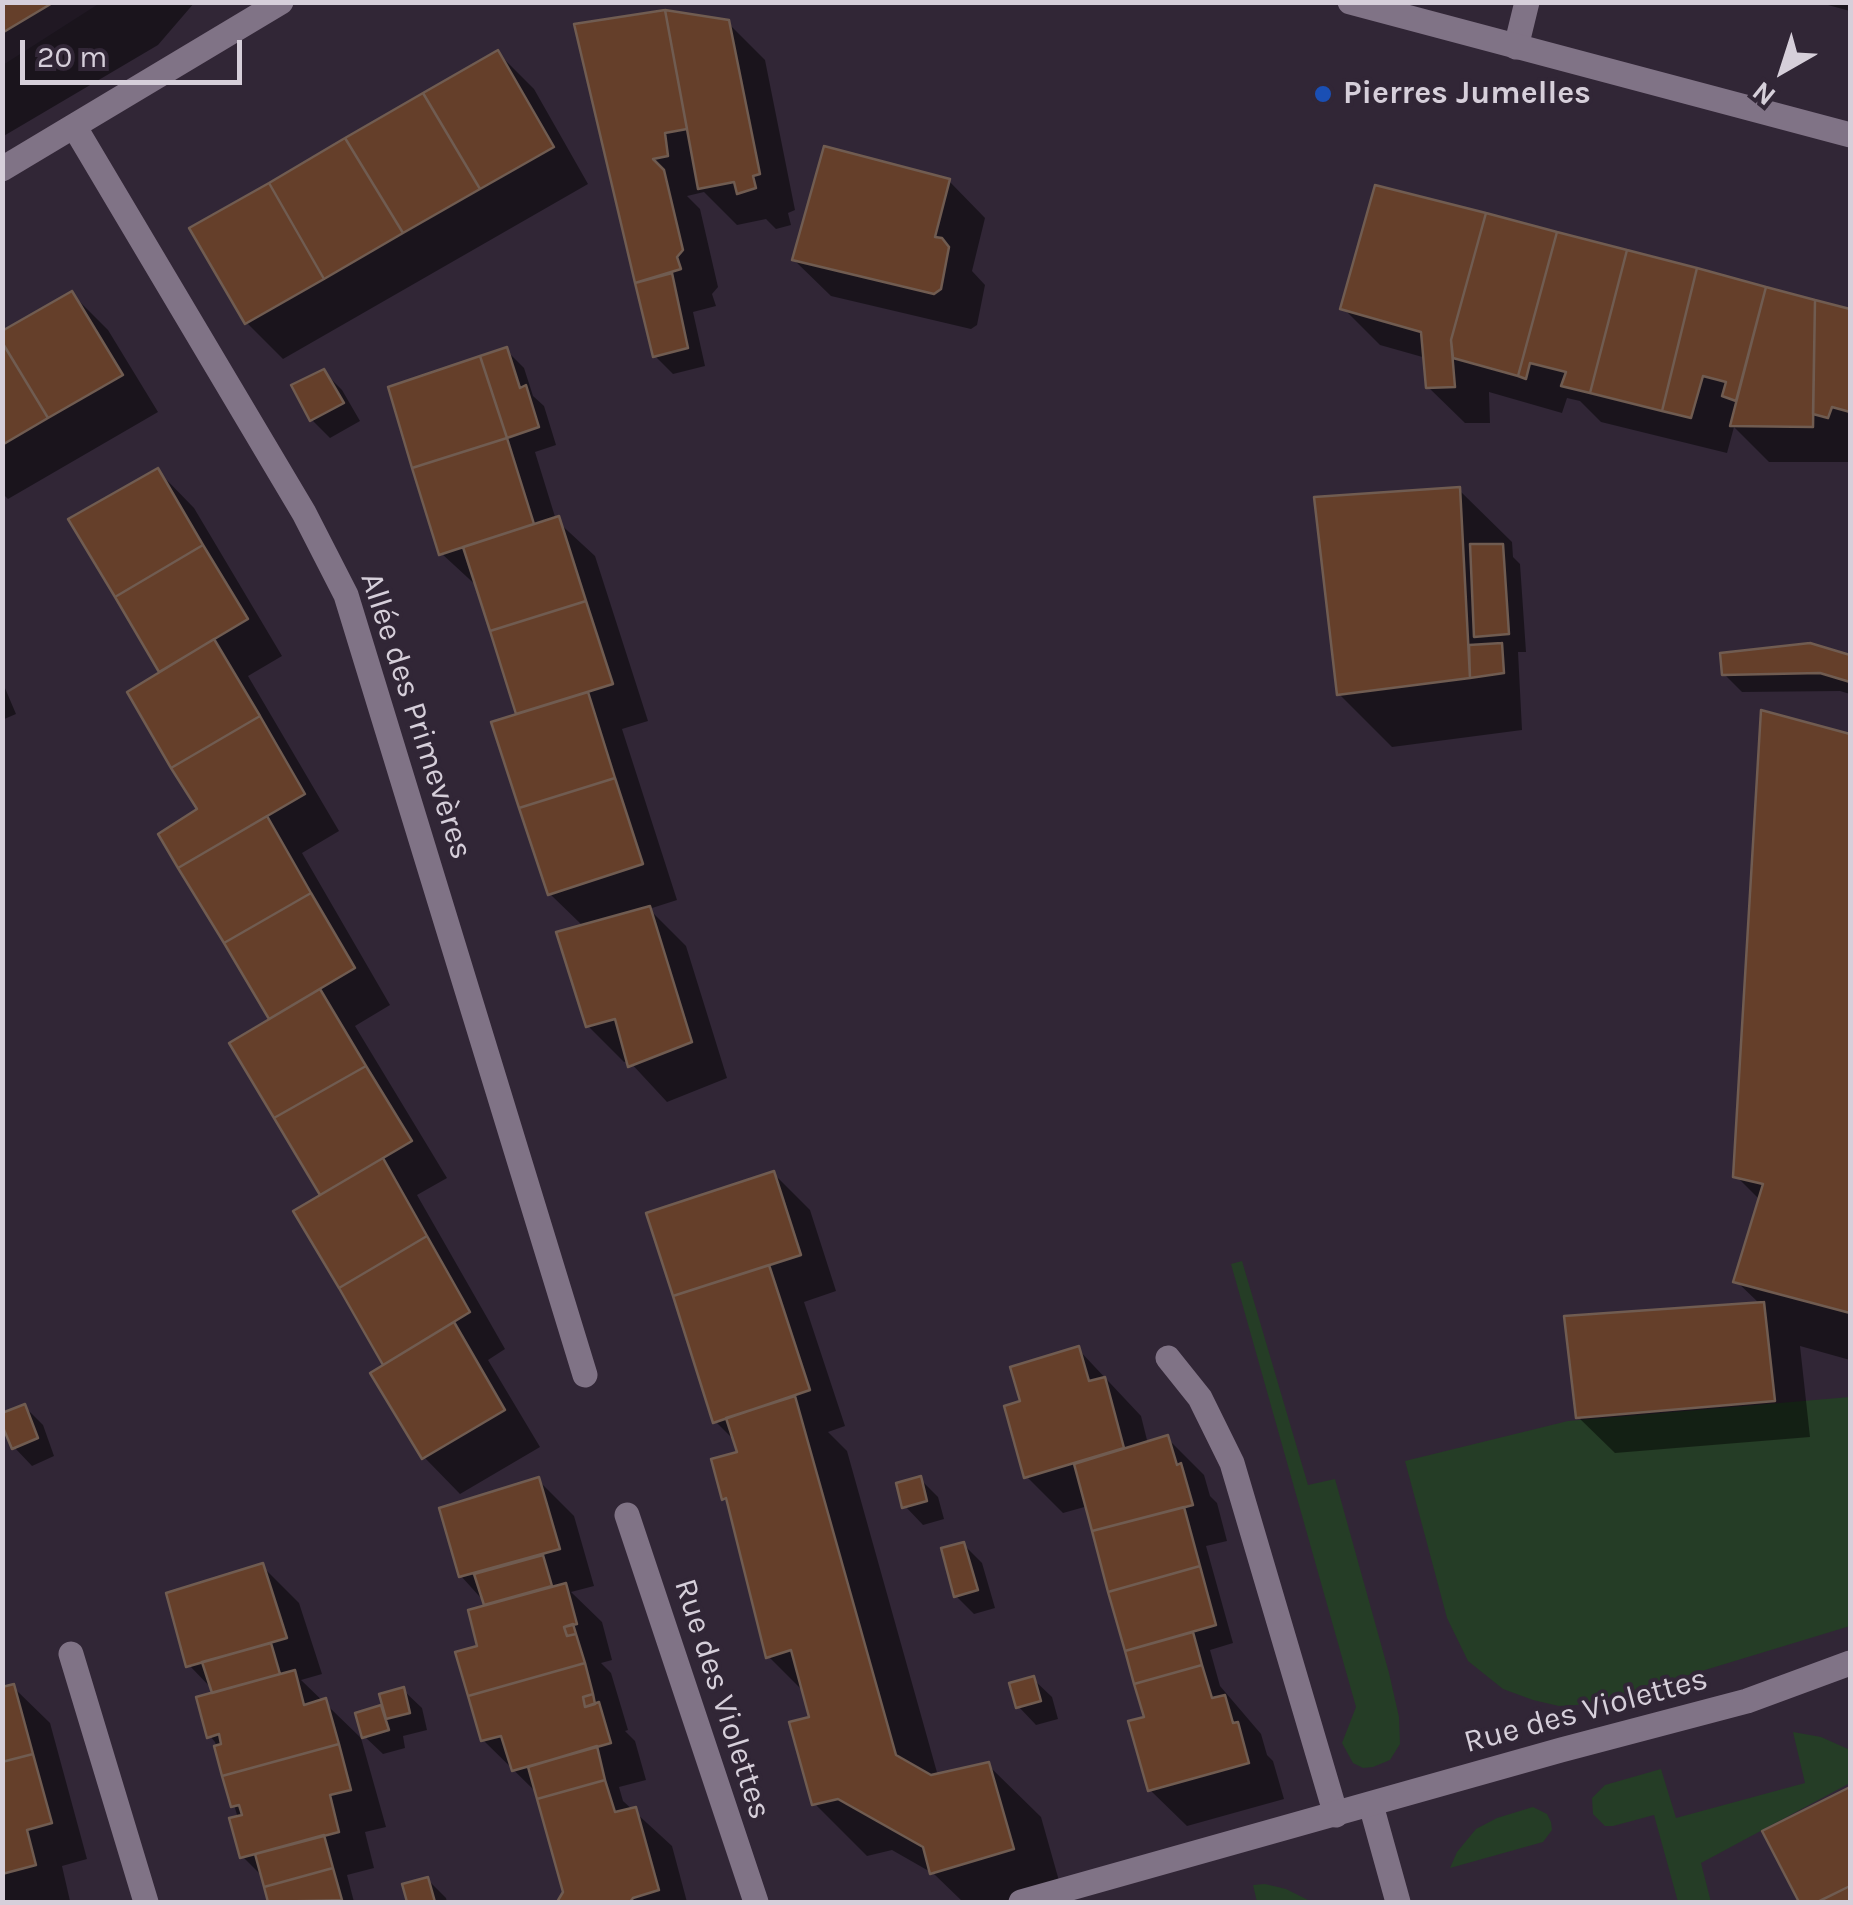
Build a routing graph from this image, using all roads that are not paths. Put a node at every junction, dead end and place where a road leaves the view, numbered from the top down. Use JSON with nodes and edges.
{"nodes":[{"id":1,"x":281,"y":2,"type":"edge"},
{"id":2,"x":1350,"y":2,"type":"edge"},
{"id":3,"x":1527,"y":2,"type":"edge"},
{"id":4,"x":1516,"y":47,"type":"junction"},
{"id":5,"x":74,"y":126,"type":"junction"},
{"id":6,"x":1850,"y":134,"type":"edge"},
{"id":7,"x":2,"y":169,"type":"edge"},
{"id":8,"x":1168,"y":1358,"type":"dead end"},
{"id":9,"x":586,"y":1375,"type":"dead end"},
{"id":10,"x":627,"y":1515,"type":"dead end"},
{"id":11,"x":71,"y":1654,"type":"dead end"},
{"id":12,"x":1849,"y":1667,"type":"edge"},
{"id":13,"x":1371,"y":1804,"type":"junction"},
{"id":14,"x":1336,"y":1814,"type":"junction"},
{"id":15,"x":146,"y":1902,"type":"edge"},
{"id":16,"x":756,"y":1902,"type":"edge"},
{"id":17,"x":1021,"y":1902,"type":"edge"},
{"id":18,"x":1398,"y":1902,"type":"edge"}],
"edges":[{"from":1,"to":5,"type":"street"},
{"from":2,"to":4,"type":"street"},
{"from":3,"to":4,"type":"street"},
{"from":4,"to":6,"type":"street"},
{"from":5,"to":7,"type":"street"},
{"from":5,"to":9,"type":"street","name":"Allée des Primevères"},
{"from":8,"to":14,"type":"street"},
{"from":10,"to":16,"type":"street","name":"Rue des Violettes"},
{"from":11,"to":15,"type":"street"},
{"from":12,"to":13,"type":"street","name":"Rue des Violettes"},
{"from":13,"to":14,"type":"street","name":"Rue des Violettes"},
{"from":13,"to":18,"type":"street"},
{"from":14,"to":17,"type":"street","name":"Rue des Violettes"}]}
